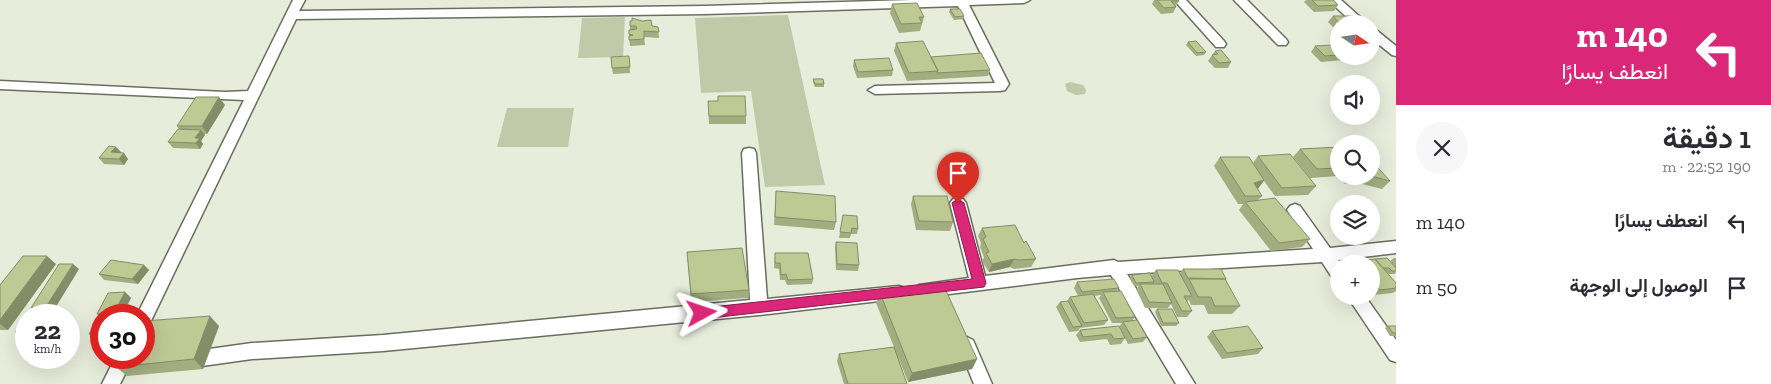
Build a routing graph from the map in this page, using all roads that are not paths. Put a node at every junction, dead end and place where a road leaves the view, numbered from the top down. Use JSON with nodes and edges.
{"nodes":[{"id":1,"x":299,"y":0,"type":"edge"},
{"id":2,"x":1024,"y":0,"type":"edge"},
{"id":3,"x":1180,"y":0,"type":"edge"},
{"id":4,"x":1240,"y":0,"type":"edge"},
{"id":5,"x":1334,"y":0,"type":"edge"},
{"id":6,"x":962,"y":2,"type":"junction"},
{"id":7,"x":291,"y":15,"type":"junction"},
{"id":8,"x":1352,"y":15,"type":"edge"},
{"id":9,"x":1380,"y":39,"type":"edge"},
{"id":10,"x":1282,"y":42,"type":"dead end"},
{"id":11,"x":1220,"y":44,"type":"dead end"},
{"id":12,"x":1396,"y":52,"type":"edge"},
{"id":13,"x":0,"y":85,"type":"edge"},
{"id":14,"x":875,"y":90,"type":"dead end"},
{"id":15,"x":252,"y":95,"type":"junction"},
{"id":16,"x":749,"y":153,"type":"dead end"},
{"id":17,"x":958,"y":203,"type":"dead end"},
{"id":18,"x":1295,"y":210,"type":"dead end"},
{"id":19,"x":1396,"y":247,"type":"edge"},
{"id":20,"x":1325,"y":255,"type":"junction"},
{"id":21,"x":1330,"y":262,"type":"edge"},
{"id":22,"x":1114,"y":268,"type":"junction"},
{"id":23,"x":979,"y":283,"type":"junction"},
{"id":24,"x":944,"y":288,"type":"junction"},
{"id":25,"x":151,"y":304,"type":"edge"},
{"id":26,"x":1361,"y":305,"type":"edge"},
{"id":27,"x":951,"y":306,"type":"edge"},
{"id":28,"x":759,"y":308,"type":"junction"},
{"id":29,"x":962,"y":332,"type":"edge"},
{"id":30,"x":1396,"y":354,"type":"edge"},
{"id":31,"x":175,"y":362,"type":"edge"},
{"id":32,"x":983,"y":384,"type":"edge"},
{"id":33,"x":1186,"y":384,"type":"edge"}],
"edges":[{"from":1,"to":7,"type":"street"},
{"from":2,"to":6,"type":"street"},
{"from":3,"to":11,"type":"street"},
{"from":4,"to":10,"type":"street"},
{"from":5,"to":8,"type":"street"},
{"from":6,"to":7,"type":"street"},
{"from":6,"to":14,"type":"street"},
{"from":7,"to":15,"type":"street"},
{"from":9,"to":12,"type":"street"},
{"from":13,"to":15,"type":"street"},
{"from":15,"to":25,"type":"street"},
{"from":16,"to":28,"type":"street"},
{"from":17,"to":23,"type":"street"},
{"from":18,"to":20,"type":"street"},
{"from":19,"to":20,"type":"street"},
{"from":20,"to":21,"type":"street"},
{"from":20,"to":22,"type":"street"},
{"from":22,"to":23,"type":"street"},
{"from":22,"to":33,"type":"street"},
{"from":23,"to":24,"type":"street"},
{"from":24,"to":27,"type":"street"},
{"from":24,"to":28,"type":"street"},
{"from":26,"to":30,"type":"street"},
{"from":28,"to":31,"type":"street"},
{"from":29,"to":32,"type":"street"}]}
